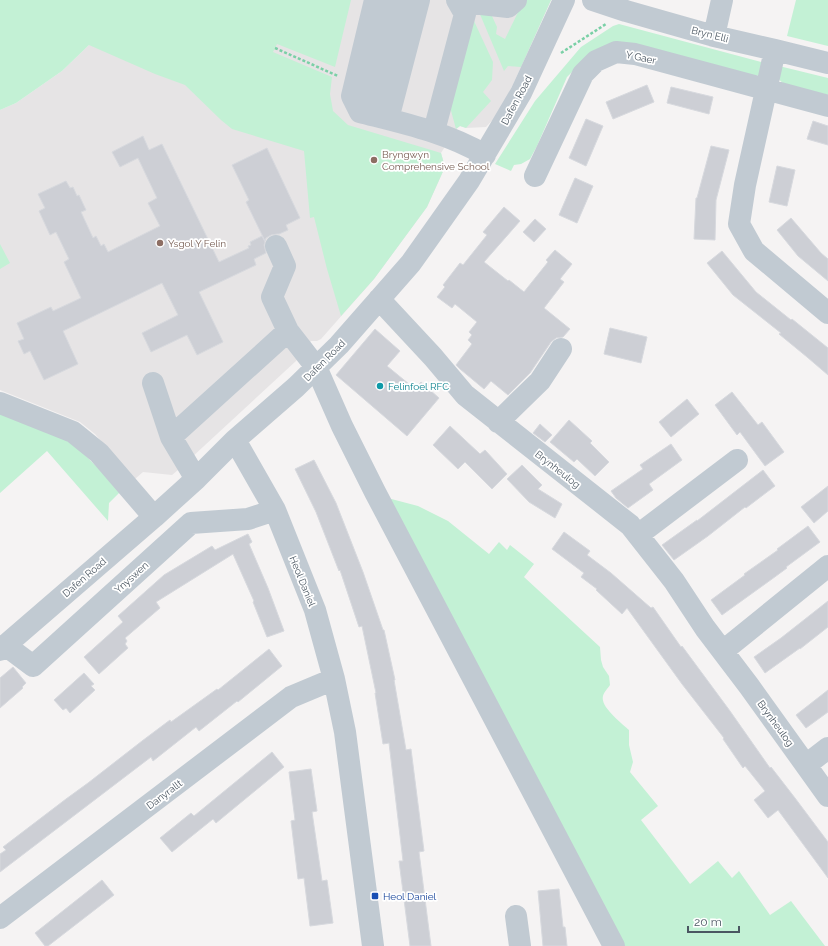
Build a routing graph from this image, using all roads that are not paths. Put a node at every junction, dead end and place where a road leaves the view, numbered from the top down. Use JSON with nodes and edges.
{"nodes":[{"id":1,"x":375,"y":0,"type":"edge"},
{"id":2,"x":397,"y":0,"type":"edge"},
{"id":3,"x":419,"y":0,"type":"edge"},
{"id":4,"x":516,"y":0,"type":"edge"},
{"id":5,"x":564,"y":0,"type":"edge"},
{"id":6,"x":593,"y":0,"type":"edge"},
{"id":7,"x":722,"y":0,"type":"edge"},
{"id":8,"x":459,"y":3,"type":"edge"},
{"id":9,"x":714,"y":36,"type":"junction"},
{"id":10,"x":775,"y":50,"type":"junction"},
{"id":11,"x":828,"y":63,"type":"edge"},
{"id":12,"x":767,"y":90,"type":"junction"},
{"id":13,"x":828,"y":106,"type":"edge"},
{"id":14,"x":379,"y":117,"type":"junction"},
{"id":15,"x":434,"y":132,"type":"junction"},
{"id":16,"x":484,"y":155,"type":"junction"},
{"id":17,"x":535,"y":176,"type":"dead end"},
{"id":18,"x":276,"y":246,"type":"dead end"},
{"id":19,"x":379,"y":299,"type":"junction"},
{"id":20,"x":828,"y":313,"type":"edge"},
{"id":21,"x":288,"y":332,"type":"junction"},
{"id":22,"x":561,"y":349,"type":"dead end"},
{"id":23,"x":316,"y":367,"type":"junction"},
{"id":24,"x":153,"y":383,"type":"dead end"},
{"id":25,"x":0,"y":403,"type":"edge"},
{"id":26,"x":498,"y":422,"type":"junction"},
{"id":27,"x":171,"y":437,"type":"junction"},
{"id":28,"x":235,"y":440,"type":"junction"},
{"id":29,"x":737,"y":460,"type":"dead end"},
{"id":30,"x":196,"y":479,"type":"junction"},
{"id":31,"x":275,"y":510,"type":"junction"},
{"id":32,"x":154,"y":517,"type":"junction"},
{"id":33,"x":638,"y":535,"type":"junction"},
{"id":34,"x":828,"y":566,"type":"edge"},
{"id":35,"x":3,"y":648,"type":"edge"},
{"id":36,"x":723,"y":651,"type":"junction"},
{"id":37,"x":334,"y":679,"type":"junction"},
{"id":38,"x":828,"y":748,"type":"edge"},
{"id":39,"x":806,"y":765,"type":"junction"},
{"id":40,"x":828,"y":796,"type":"edge"},
{"id":41,"x":516,"y":916,"type":"dead end"},
{"id":42,"x":0,"y":918,"type":"edge"},
{"id":43,"x":373,"y":946,"type":"edge"},
{"id":44,"x":520,"y":946,"type":"edge"},
{"id":45,"x":614,"y":946,"type":"edge"}],
"edges":[{"from":1,"to":14,"type":"street"},
{"from":2,"to":14,"type":"street"},
{"from":3,"to":14,"type":"street"},
{"from":4,"to":8,"type":"street"},
{"from":5,"to":16,"type":"street","name":"Dafen Road"},
{"from":6,"to":9,"type":"street","name":"Bryn Elli"},
{"from":7,"to":9,"type":"street"},
{"from":8,"to":15,"type":"street"},
{"from":9,"to":10,"type":"street","name":"Bryn Elli"},
{"from":10,"to":11,"type":"street","name":"Bryn Elli"},
{"from":10,"to":12,"type":"street"},
{"from":12,"to":13,"type":"street","name":"Y Gaer"},
{"from":12,"to":17,"type":"street","name":"Y Gaer"},
{"from":12,"to":20,"type":"street"},
{"from":14,"to":15,"type":"street"},
{"from":15,"to":16,"type":"street"},
{"from":16,"to":19,"type":"street","name":"Dafen Road"},
{"from":18,"to":21,"type":"street"},
{"from":19,"to":23,"type":"street","name":"Dafen Road"},
{"from":19,"to":26,"type":"street","name":"Brynheulog"},
{"from":21,"to":23,"type":"street"},
{"from":21,"to":27,"type":"street"},
{"from":22,"to":26,"type":"street"},
{"from":23,"to":28,"type":"street","name":"Dafen Road"},
{"from":23,"to":45,"type":"street"},
{"from":24,"to":27,"type":"street"},
{"from":25,"to":32,"type":"street"},
{"from":26,"to":33,"type":"street","name":"Brynheulog"},
{"from":27,"to":30,"type":"street"},
{"from":28,"to":30,"type":"street","name":"Dafen Road"},
{"from":28,"to":31,"type":"street","name":"Heol Daniel"},
{"from":29,"to":33,"type":"street"},
{"from":30,"to":32,"type":"street","name":"Dafen Road"},
{"from":31,"to":35,"type":"street","name":"Ynyswen"},
{"from":31,"to":37,"type":"street","name":"Heol Daniel"},
{"from":32,"to":35,"type":"street","name":"Dafen Road"},
{"from":33,"to":36,"type":"street","name":"Brynheulog"},
{"from":34,"to":36,"type":"street"},
{"from":36,"to":39,"type":"street","name":"Brynheulog"},
{"from":37,"to":42,"type":"street","name":"Danyrallt"},
{"from":37,"to":43,"type":"street","name":"Heol Daniel"},
{"from":38,"to":39,"type":"street"},
{"from":39,"to":40,"type":"street","name":"Brynheulog"},
{"from":41,"to":44,"type":"street"}]}
